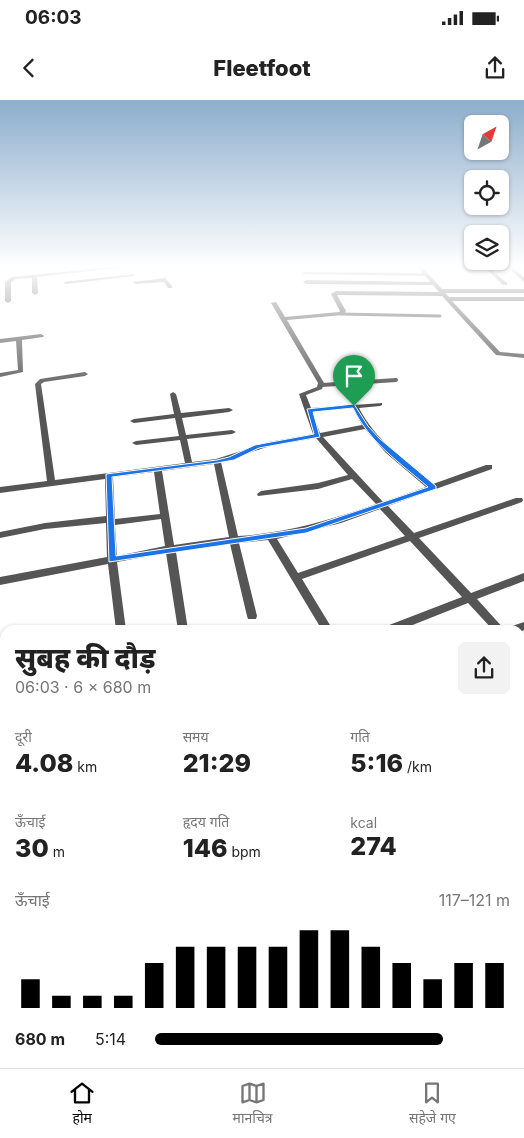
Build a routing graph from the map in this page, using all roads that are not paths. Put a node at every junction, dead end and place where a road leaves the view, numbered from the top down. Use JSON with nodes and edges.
{"nodes":[{"id":1,"x":279,"y":311,"type":"edge"},
{"id":2,"x":343,"y":311,"type":"edge"},
{"id":3,"x":458,"y":311,"type":"edge"},
{"id":4,"x":341,"y":314,"type":"junction"},
{"id":5,"x":440,"y":316,"type":"dead end"},
{"id":6,"x":284,"y":319,"type":"junction"},
{"id":7,"x":41,"y":336,"type":"dead end"},
{"id":8,"x":19,"y":340,"type":"junction"},
{"id":9,"x":0,"y":341,"type":"edge"},
{"id":10,"x":524,"y":356,"type":"edge"},
{"id":11,"x":86,"y":374,"type":"dead end"},
{"id":12,"x":0,"y":375,"type":"edge"},
{"id":13,"x":396,"y":380,"type":"dead end"},
{"id":14,"x":322,"y":386,"type":"junction"},
{"id":15,"x":173,"y":394,"type":"dead end"},
{"id":16,"x":380,"y":404,"type":"dead end"},
{"id":17,"x":354,"y":406,"type":"junction"},
{"id":18,"x":229,"y":410,"type":"dead end"},
{"id":19,"x":310,"y":410,"type":"junction"},
{"id":20,"x":178,"y":416,"type":"junction"},
{"id":21,"x":134,"y":421,"type":"dead end"},
{"id":22,"x":365,"y":427,"type":"junction"},
{"id":23,"x":232,"y":432,"type":"dead end"},
{"id":24,"x":318,"y":436,"type":"junction"},
{"id":25,"x":182,"y":438,"type":"junction"},
{"id":26,"x":136,"y":443,"type":"dead end"},
{"id":27,"x":217,"y":462,"type":"junction"},
{"id":28,"x":188,"y":465,"type":"junction"},
{"id":29,"x":489,"y":467,"type":"dead end"},
{"id":30,"x":158,"y":469,"type":"junction"},
{"id":31,"x":109,"y":475,"type":"junction"},
{"id":32,"x":354,"y":476,"type":"junction"},
{"id":33,"x":51,"y":483,"type":"junction"},
{"id":34,"x":433,"y":488,"type":"junction"},
{"id":35,"x":0,"y":490,"type":"edge"},
{"id":36,"x":261,"y":494,"type":"dead end"},
{"id":37,"x":519,"y":500,"type":"dead end"},
{"id":38,"x":382,"y":505,"type":"junction"},
{"id":39,"x":165,"y":516,"type":"junction"},
{"id":40,"x":110,"y":521,"type":"junction"},
{"id":41,"x":0,"y":535,"type":"edge"},
{"id":42,"x":271,"y":537,"type":"junction"},
{"id":43,"x":410,"y":537,"type":"junction"},
{"id":44,"x":234,"y":540,"type":"junction"},
{"id":45,"x":170,"y":549,"type":"junction"},
{"id":46,"x":112,"y":560,"type":"junction"},
{"id":47,"x":524,"y":577,"type":"edge"},
{"id":48,"x":295,"y":578,"type":"junction"},
{"id":49,"x":0,"y":581,"type":"edge"},
{"id":50,"x":468,"y":598,"type":"junction"},
{"id":51,"x":252,"y":616,"type":"dead end"},
{"id":52,"x":118,"y":625,"type":"edge"},
{"id":53,"x":182,"y":625,"type":"edge"},
{"id":54,"x":325,"y":625,"type":"edge"},
{"id":55,"x":400,"y":625,"type":"edge"},
{"id":56,"x":495,"y":625,"type":"edge"}],
"edges":[{"from":1,"to":6,"type":"street"},
{"from":2,"to":4,"type":"street"},
{"from":3,"to":10,"type":"street"},
{"from":4,"to":5,"type":"lane"},
{"from":4,"to":6,"type":"street"},
{"from":6,"to":14,"type":"street"},
{"from":7,"to":8,"type":"street"},
{"from":8,"to":9,"type":"street"},
{"from":8,"to":12,"type":"street"},
{"from":11,"to":33,"type":"street"},
{"from":13,"to":14,"type":"lane"},
{"from":14,"to":19,"type":"street"},
{"from":15,"to":20,"type":"street"},
{"from":16,"to":17,"type":"street"},
{"from":17,"to":19,"type":"street"},
{"from":17,"to":22,"type":"street"},
{"from":18,"to":20,"type":"street"},
{"from":19,"to":24,"type":"street"},
{"from":20,"to":21,"type":"street"},
{"from":20,"to":25,"type":"street"},
{"from":22,"to":24,"type":"street"},
{"from":22,"to":34,"type":"street"},
{"from":23,"to":25,"type":"street"},
{"from":24,"to":27,"type":"street"},
{"from":24,"to":32,"type":"street"},
{"from":25,"to":26,"type":"street"},
{"from":25,"to":28,"type":"street"},
{"from":27,"to":28,"type":"street"},
{"from":27,"to":44,"type":"street"},
{"from":28,"to":30,"type":"street"},
{"from":29,"to":34,"type":"street"},
{"from":30,"to":31,"type":"street"},
{"from":30,"to":39,"type":"street"},
{"from":31,"to":33,"type":"street"},
{"from":31,"to":40,"type":"street"},
{"from":32,"to":36,"type":"street"},
{"from":32,"to":38,"type":"street"},
{"from":33,"to":35,"type":"street"},
{"from":34,"to":38,"type":"street"},
{"from":37,"to":43,"type":"street"},
{"from":38,"to":42,"type":"street"},
{"from":38,"to":43,"type":"street"},
{"from":39,"to":40,"type":"street"},
{"from":39,"to":45,"type":"street"},
{"from":40,"to":41,"type":"street"},
{"from":40,"to":46,"type":"street"},
{"from":42,"to":44,"type":"street"},
{"from":42,"to":48,"type":"street"},
{"from":43,"to":48,"type":"street"},
{"from":43,"to":50,"type":"street"},
{"from":44,"to":45,"type":"street"},
{"from":44,"to":51,"type":"street"},
{"from":45,"to":46,"type":"street"},
{"from":45,"to":53,"type":"street"},
{"from":46,"to":49,"type":"street"},
{"from":46,"to":52,"type":"street"},
{"from":47,"to":50,"type":"street"},
{"from":48,"to":54,"type":"street"},
{"from":50,"to":55,"type":"street"},
{"from":50,"to":56,"type":"street"}]}
